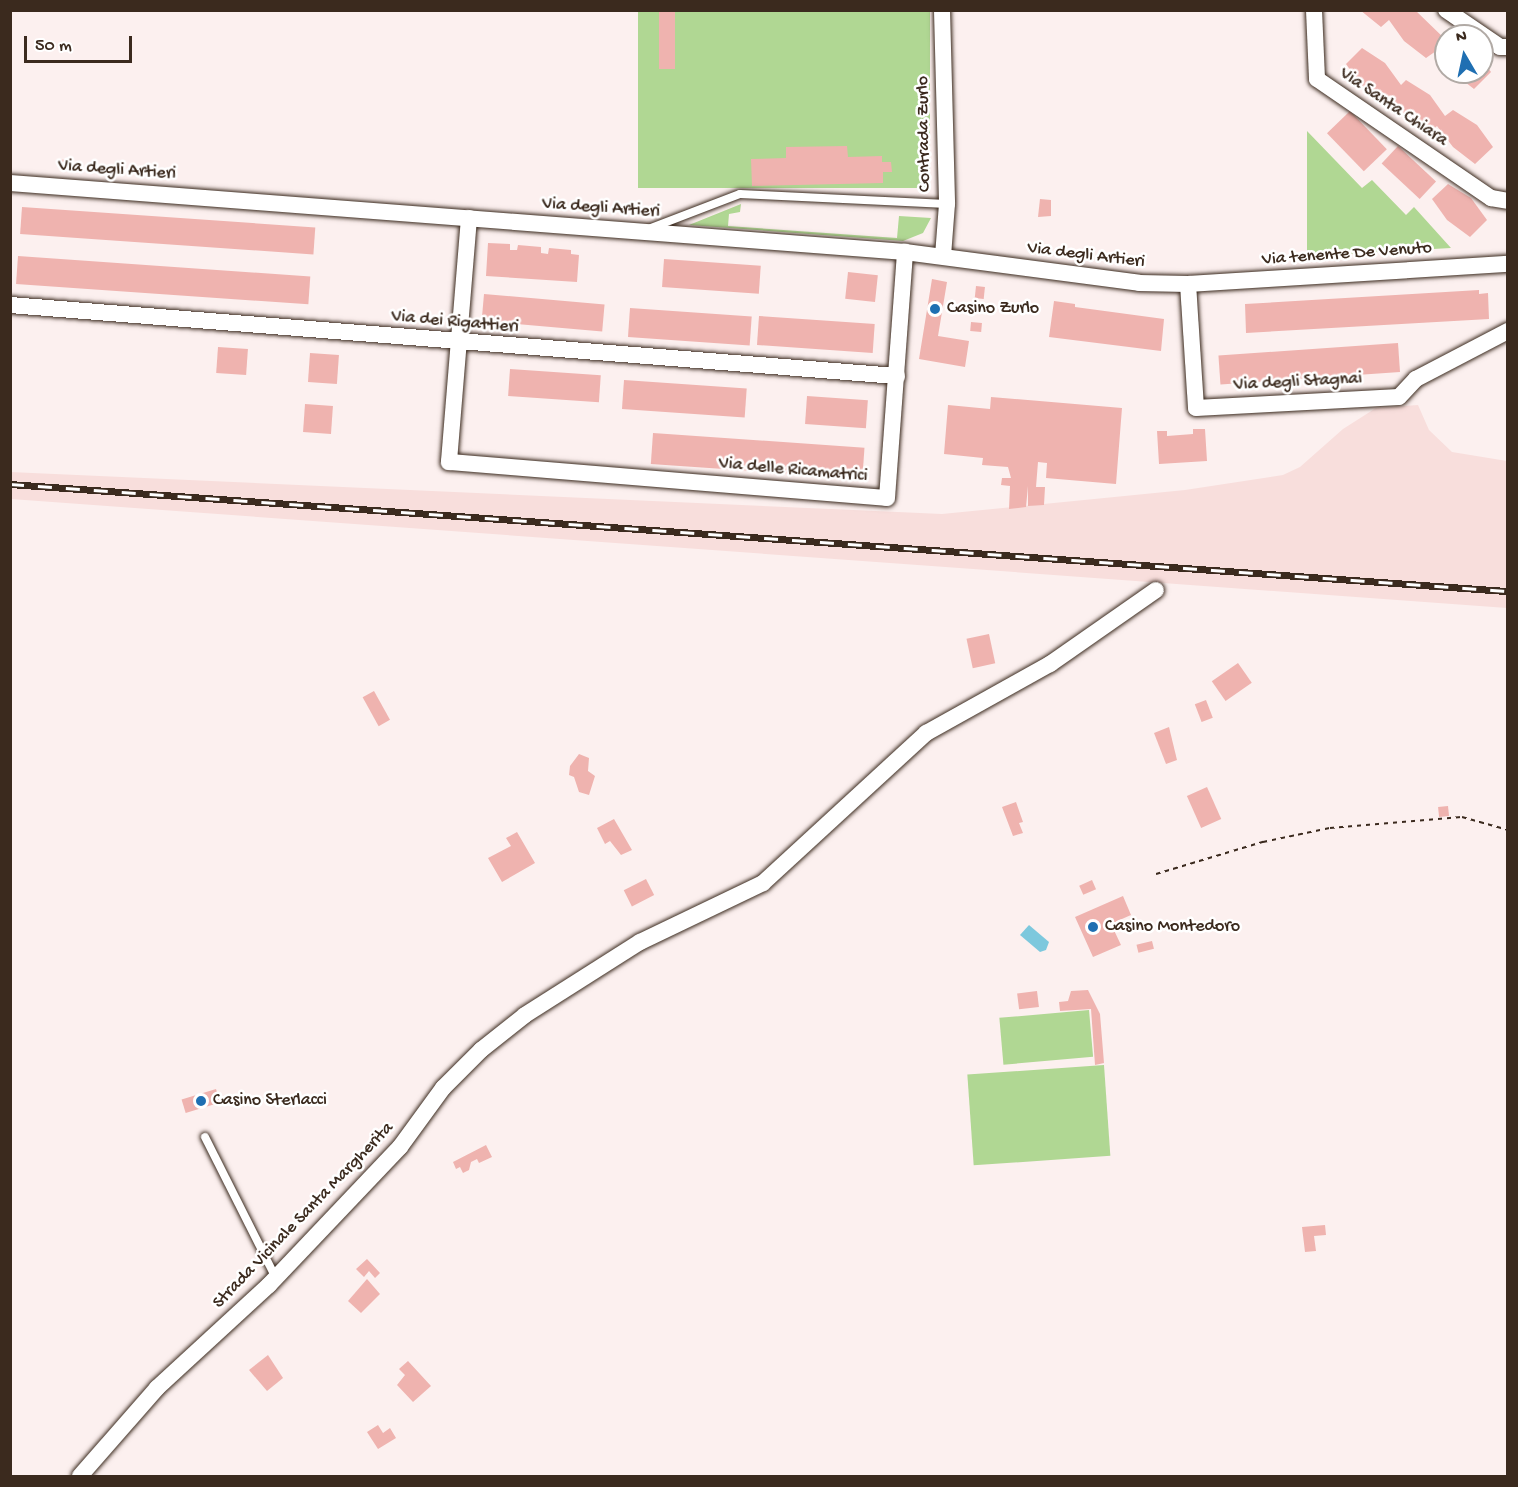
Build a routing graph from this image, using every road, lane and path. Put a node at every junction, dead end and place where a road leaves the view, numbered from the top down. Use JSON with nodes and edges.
{"nodes":[{"id":1,"x":942,"y":10,"type":"edge"},
{"id":2,"x":1314,"y":10,"type":"edge"},
{"id":3,"x":1446,"y":10,"type":"edge"},
{"id":4,"x":1508,"y":47,"type":"edge"},
{"id":5,"x":10,"y":183,"type":"edge"},
{"id":6,"x":1508,"y":201,"type":"edge"},
{"id":7,"x":947,"y":204,"type":"junction"},
{"id":8,"x":469,"y":218,"type":"junction"},
{"id":9,"x":642,"y":232,"type":"junction"},
{"id":10,"x":905,"y":252,"type":"junction"},
{"id":11,"x":944,"y":256,"type":"junction"},
{"id":12,"x":1508,"y":264,"type":"edge"},
{"id":13,"x":1188,"y":284,"type":"junction"},
{"id":14,"x":10,"y":305,"type":"edge"},
{"id":15,"x":1508,"y":331,"type":"edge"},
{"id":16,"x":459,"y":343,"type":"junction"},
{"id":17,"x":897,"y":376,"type":"junction"},
{"id":18,"x":1156,"y":590,"type":"dead end"},
{"id":19,"x":1508,"y":830,"type":"edge"},
{"id":20,"x":1156,"y":874,"type":"dead end"},
{"id":21,"x":205,"y":1137,"type":"dead end"},
{"id":22,"x":276,"y":1278,"type":"junction"},
{"id":23,"x":80,"y":1476,"type":"edge"}],
"edges":[{"from":1,"to":7,"type":"street","name":"Contrada Zurlo"},
{"from":2,"to":6,"type":"street","name":"Via Santa Chiara"},
{"from":3,"to":4,"type":"street"},
{"from":5,"to":8,"type":"street","name":"Via degli Artieri"},
{"from":7,"to":9,"type":"lane"},
{"from":7,"to":11,"type":"street","name":"Contrada Zurlo"},
{"from":8,"to":9,"type":"street","name":"Via degli Artieri"},
{"from":8,"to":16,"type":"street"},
{"from":9,"to":10,"type":"street","name":"Via degli Artieri"},
{"from":10,"to":11,"type":"street","name":"Via degli Artieri"},
{"from":10,"to":17,"type":"street","name":"Via delle Ricamatrici"},
{"from":11,"to":13,"type":"street","name":"Via degli Artieri"},
{"from":12,"to":13,"type":"street","name":"Via tenente De Venuto"},
{"from":13,"to":15,"type":"street","name":"Via degli Stagnai"},
{"from":14,"to":16,"type":"street","name":"Via dei Rigattieri"},
{"from":16,"to":17,"type":"street","name":"Via dei Rigattieri"},
{"from":16,"to":17,"type":"street","name":"Via delle Ricamatrici"},
{"from":18,"to":22,"type":"street","name":"Strada Vicinale Santa Margherita"},
{"from":19,"to":20,"type":"path"},
{"from":21,"to":22,"type":"lane"},
{"from":22,"to":23,"type":"street","name":"Strada Vicinale Santa Margherita"}]}
